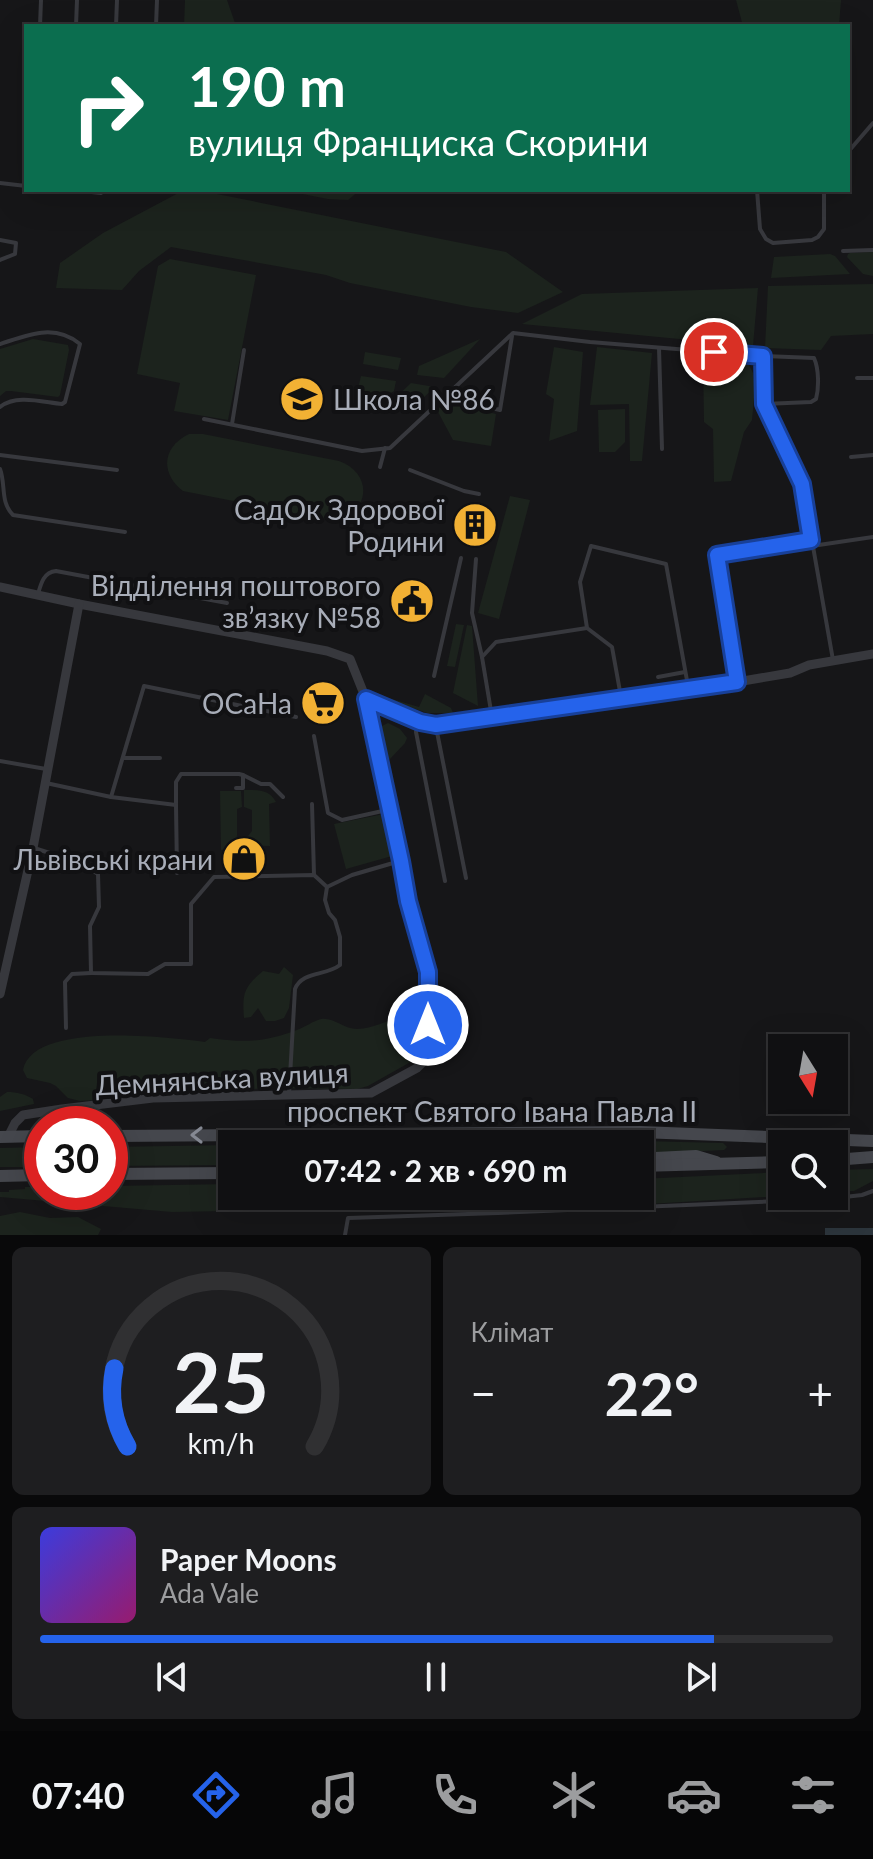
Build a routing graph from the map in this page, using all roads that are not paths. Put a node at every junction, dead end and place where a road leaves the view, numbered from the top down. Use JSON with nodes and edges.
{"nodes":[{"id":1,"x":41,"y":0,"type":"edge"},
{"id":2,"x":77,"y":0,"type":"edge"},
{"id":3,"x":117,"y":0,"type":"edge"},
{"id":4,"x":157,"y":0,"type":"edge"},
{"id":5,"x":40,"y":24,"type":"edge"},
{"id":6,"x":76,"y":24,"type":"edge"},
{"id":7,"x":116,"y":24,"type":"edge"},
{"id":8,"x":156,"y":24,"type":"edge"},
{"id":9,"x":873,"y":123,"type":"edge"},
{"id":10,"x":850,"y":150,"type":"edge"},
{"id":11,"x":0,"y":183,"type":"edge"},
{"id":12,"x":24,"y":186,"type":"edge"},
{"id":13,"x":757,"y":192,"type":"edge"},
{"id":14,"x":824,"y":192,"type":"edge"},
{"id":15,"x":0,"y":240,"type":"edge"},
{"id":16,"x":873,"y":250,"type":"edge"},
{"id":17,"x":843,"y":251,"type":"dead end"},
{"id":18,"x":0,"y":260,"type":"edge"},
{"id":19,"x":513,"y":333,"type":"junction"},
{"id":20,"x":0,"y":344,"type":"edge"},
{"id":21,"x":659,"y":348,"type":"junction"},
{"id":22,"x":244,"y":350,"type":"dead end"},
{"id":23,"x":763,"y":356,"type":"junction"},
{"id":24,"x":857,"y":378,"type":"dead end"},
{"id":25,"x":873,"y":378,"type":"edge"},
{"id":26,"x":456,"y":387,"type":"junction"},
{"id":27,"x":764,"y":404,"type":"junction"},
{"id":28,"x":0,"y":407,"type":"edge"},
{"id":29,"x":204,"y":419,"type":"dead end"},
{"id":30,"x":232,"y":424,"type":"junction"},
{"id":31,"x":385,"y":448,"type":"junction"},
{"id":32,"x":662,"y":449,"type":"dead end"},
{"id":33,"x":0,"y":455,"type":"edge"},
{"id":34,"x":873,"y":455,"type":"edge"},
{"id":35,"x":851,"y":457,"type":"dead end"},
{"id":36,"x":380,"y":467,"type":"dead end"},
{"id":37,"x":0,"y":469,"type":"edge"},
{"id":38,"x":117,"y":470,"type":"dead end"},
{"id":39,"x":410,"y":470,"type":"dead end"},
{"id":40,"x":479,"y":494,"type":"dead end"},
{"id":41,"x":125,"y":532,"type":"dead end"},
{"id":42,"x":873,"y":537,"type":"edge"},
{"id":43,"x":812,"y":543,"type":"junction"},
{"id":44,"x":461,"y":558,"type":"dead end"},
{"id":45,"x":476,"y":559,"type":"dead end"},
{"id":46,"x":0,"y":587,"type":"edge"},
{"id":47,"x":38,"y":596,"type":"junction"},
{"id":48,"x":227,"y":603,"type":"dead end"},
{"id":49,"x":79,"y":604,"type":"junction"},
{"id":50,"x":587,"y":628,"type":"junction"},
{"id":51,"x":873,"y":654,"type":"edge"},
{"id":52,"x":482,"y":657,"type":"junction"},
{"id":53,"x":833,"y":660,"type":"junction"},
{"id":54,"x":685,"y":672,"type":"junction"},
{"id":55,"x":434,"y":676,"type":"dead end"},
{"id":56,"x":658,"y":677,"type":"dead end"},
{"id":57,"x":737,"y":682,"type":"junction"},
{"id":58,"x":688,"y":689,"type":"junction"},
{"id":59,"x":621,"y":698,"type":"junction"},
{"id":60,"x":366,"y":699,"type":"junction"},
{"id":61,"x":296,"y":717,"type":"dead end"},
{"id":62,"x":492,"y":717,"type":"junction"},
{"id":63,"x":418,"y":721,"type":"junction"},
{"id":64,"x":436,"y":725,"type":"junction"},
{"id":65,"x":314,"y":736,"type":"dead end"},
{"id":66,"x":123,"y":758,"type":"junction"},
{"id":67,"x":160,"y":758,"type":"dead end"},
{"id":68,"x":0,"y":761,"type":"edge"},
{"id":69,"x":48,"y":769,"type":"junction"},
{"id":70,"x":243,"y":775,"type":"junction"},
{"id":71,"x":46,"y":783,"type":"junction"},
{"id":72,"x":236,"y":788,"type":"dead end"},
{"id":73,"x":111,"y":797,"type":"junction"},
{"id":74,"x":283,"y":797,"type":"dead end"},
{"id":75,"x":312,"y":804,"type":"dead end"},
{"id":76,"x":176,"y":805,"type":"junction"},
{"id":77,"x":390,"y":810,"type":"junction"},
{"id":78,"x":33,"y":848,"type":"junction"},
{"id":79,"x":401,"y":861,"type":"junction"},
{"id":80,"x":177,"y":873,"type":"dead end"},
{"id":81,"x":314,"y":875,"type":"junction"},
{"id":82,"x":466,"y":878,"type":"dead end"},
{"id":83,"x":445,"y":881,"type":"dead end"},
{"id":84,"x":327,"y":887,"type":"junction"},
{"id":85,"x":91,"y":973,"type":"junction"},
{"id":86,"x":0,"y":994,"type":"edge"},
{"id":87,"x":66,"y":1028,"type":"dead end"},
{"id":88,"x":289,"y":1094,"type":"junction"},
{"id":89,"x":654,"y":1133,"type":"edge"},
{"id":90,"x":218,"y":1135,"type":"edge"},
{"id":91,"x":24,"y":1136,"type":"edge"},
{"id":92,"x":128,"y":1136,"type":"edge"},
{"id":93,"x":4,"y":1137,"type":"edge"},
{"id":94,"x":768,"y":1140,"type":"edge"},
{"id":95,"x":848,"y":1141,"type":"edge"},
{"id":96,"x":873,"y":1141,"type":"edge"},
{"id":97,"x":873,"y":1157,"type":"edge"},
{"id":98,"x":654,"y":1158,"type":"edge"},
{"id":99,"x":848,"y":1159,"type":"edge"},
{"id":100,"x":768,"y":1163,"type":"edge"},
{"id":101,"x":726,"y":1165,"type":"junction"},
{"id":102,"x":654,"y":1166,"type":"edge"},
{"id":103,"x":218,"y":1173,"type":"edge"},
{"id":104,"x":128,"y":1174,"type":"edge"},
{"id":105,"x":24,"y":1175,"type":"edge"},
{"id":106,"x":0,"y":1176,"type":"edge"},
{"id":107,"x":873,"y":1191,"type":"edge"},
{"id":108,"x":848,"y":1196,"type":"edge"},
{"id":109,"x":768,"y":1200,"type":"edge"},
{"id":110,"x":345,"y":1235,"type":"edge"}],
"edges":[{"from":1,"to":5,"type":"lane"},
{"from":2,"to":6,"type":"lane"},
{"from":3,"to":7,"type":"lane"},
{"from":4,"to":8,"type":"lane"},
{"from":9,"to":10,"type":"lane"},
{"from":11,"to":12,"type":"lane"},
{"from":13,"to":14,"type":"lane"},
{"from":15,"to":18,"type":"lane"},
{"from":16,"to":17,"type":"lane"},
{"from":19,"to":21,"type":"lane"},
{"from":19,"to":26,"type":"lane"},
{"from":19,"to":26,"type":"lane"},
{"from":20,"to":28,"type":"lane"},
{"from":21,"to":23,"type":"lane"},
{"from":21,"to":32,"type":"lane"},
{"from":22,"to":30,"type":"lane"},
{"from":23,"to":27,"type":"lane"},
{"from":23,"to":27,"type":"lane"},
{"from":24,"to":25,"type":"lane"},
{"from":26,"to":31,"type":"lane"},
{"from":27,"to":43,"type":"lane"},
{"from":29,"to":30,"type":"lane"},
{"from":30,"to":31,"type":"lane"},
{"from":31,"to":36,"type":"lane"},
{"from":33,"to":38,"type":"lane"},
{"from":34,"to":35,"type":"lane"},
{"from":37,"to":41,"type":"lane"},
{"from":39,"to":40,"type":"lane"},
{"from":42,"to":43,"type":"lane"},
{"from":43,"to":53,"type":"lane"},
{"from":43,"to":57,"type":"lane"},
{"from":44,"to":55,"type":"lane"},
{"from":45,"to":52,"type":"lane"},
{"from":46,"to":47,"type":"street","name":"Демнянська вулиця"},
{"from":47,"to":48,"type":"lane"},
{"from":47,"to":49,"type":"street","name":"Демнянська вулиця"},
{"from":49,"to":60,"type":"street","name":"Демнянська вулиця"},
{"from":49,"to":69,"type":"street"},
{"from":50,"to":52,"type":"lane"},
{"from":50,"to":54,"type":"lane"},
{"from":50,"to":59,"type":"lane"},
{"from":51,"to":53,"type":"street"},
{"from":52,"to":62,"type":"lane"},
{"from":53,"to":57,"type":"street"},
{"from":54,"to":56,"type":"lane"},
{"from":54,"to":58,"type":"lane"},
{"from":57,"to":58,"type":"street"},
{"from":58,"to":59,"type":"street"},
{"from":59,"to":62,"type":"street"},
{"from":60,"to":63,"type":"street"},
{"from":60,"to":77,"type":"street","name":"Демнянська вулиця"},
{"from":61,"to":66,"type":"lane"},
{"from":62,"to":64,"type":"street"},
{"from":63,"to":64,"type":"street"},
{"from":63,"to":83,"type":"lane"},
{"from":64,"to":82,"type":"lane"},
{"from":65,"to":77,"type":"lane"},
{"from":66,"to":67,"type":"lane"},
{"from":66,"to":73,"type":"lane"},
{"from":68,"to":69,"type":"lane"},
{"from":69,"to":71,"type":"street"},
{"from":70,"to":72,"type":"lane"},
{"from":70,"to":74,"type":"lane"},
{"from":70,"to":76,"type":"lane"},
{"from":71,"to":73,"type":"lane"},
{"from":71,"to":78,"type":"street"},
{"from":73,"to":76,"type":"lane"},
{"from":75,"to":81,"type":"lane"},
{"from":76,"to":80,"type":"lane"},
{"from":77,"to":79,"type":"street","name":"Демнянська вулиця"},
{"from":78,"to":85,"type":"lane"},
{"from":78,"to":86,"type":"street"},
{"from":79,"to":84,"type":"lane"},
{"from":79,"to":88,"type":"street","name":"Демнянська вулиця"},
{"from":81,"to":84,"type":"lane"},
{"from":81,"to":85,"type":"lane"},
{"from":84,"to":88,"type":"lane"},
{"from":85,"to":87,"type":"lane"},
{"from":88,"to":93,"type":"street","name":"Демнянська вулиця"},
{"from":89,"to":94,"type":"main road","name":"проспект Святого Івана Павла II"},
{"from":90,"to":92,"type":"main road","name":"проспект Святого Івана Павла II","one_way":true},
{"from":91,"to":93,"type":"main road"},
{"from":95,"to":96,"type":"main road","name":"проспект Святого Івана Павла II"},
{"from":97,"to":99,"type":"main road"},
{"from":98,"to":101,"type":"main road"},
{"from":100,"to":101,"type":"main road","name":"проспект Святого Івана Павла II"},
{"from":101,"to":102,"type":"main road","name":"проспект Святого Івана Павла II"},
{"from":103,"to":104,"type":"main road"},
{"from":105,"to":106,"type":"main road"},
{"from":107,"to":108,"type":"lane"},
{"from":109,"to":110,"type":"lane"}]}
